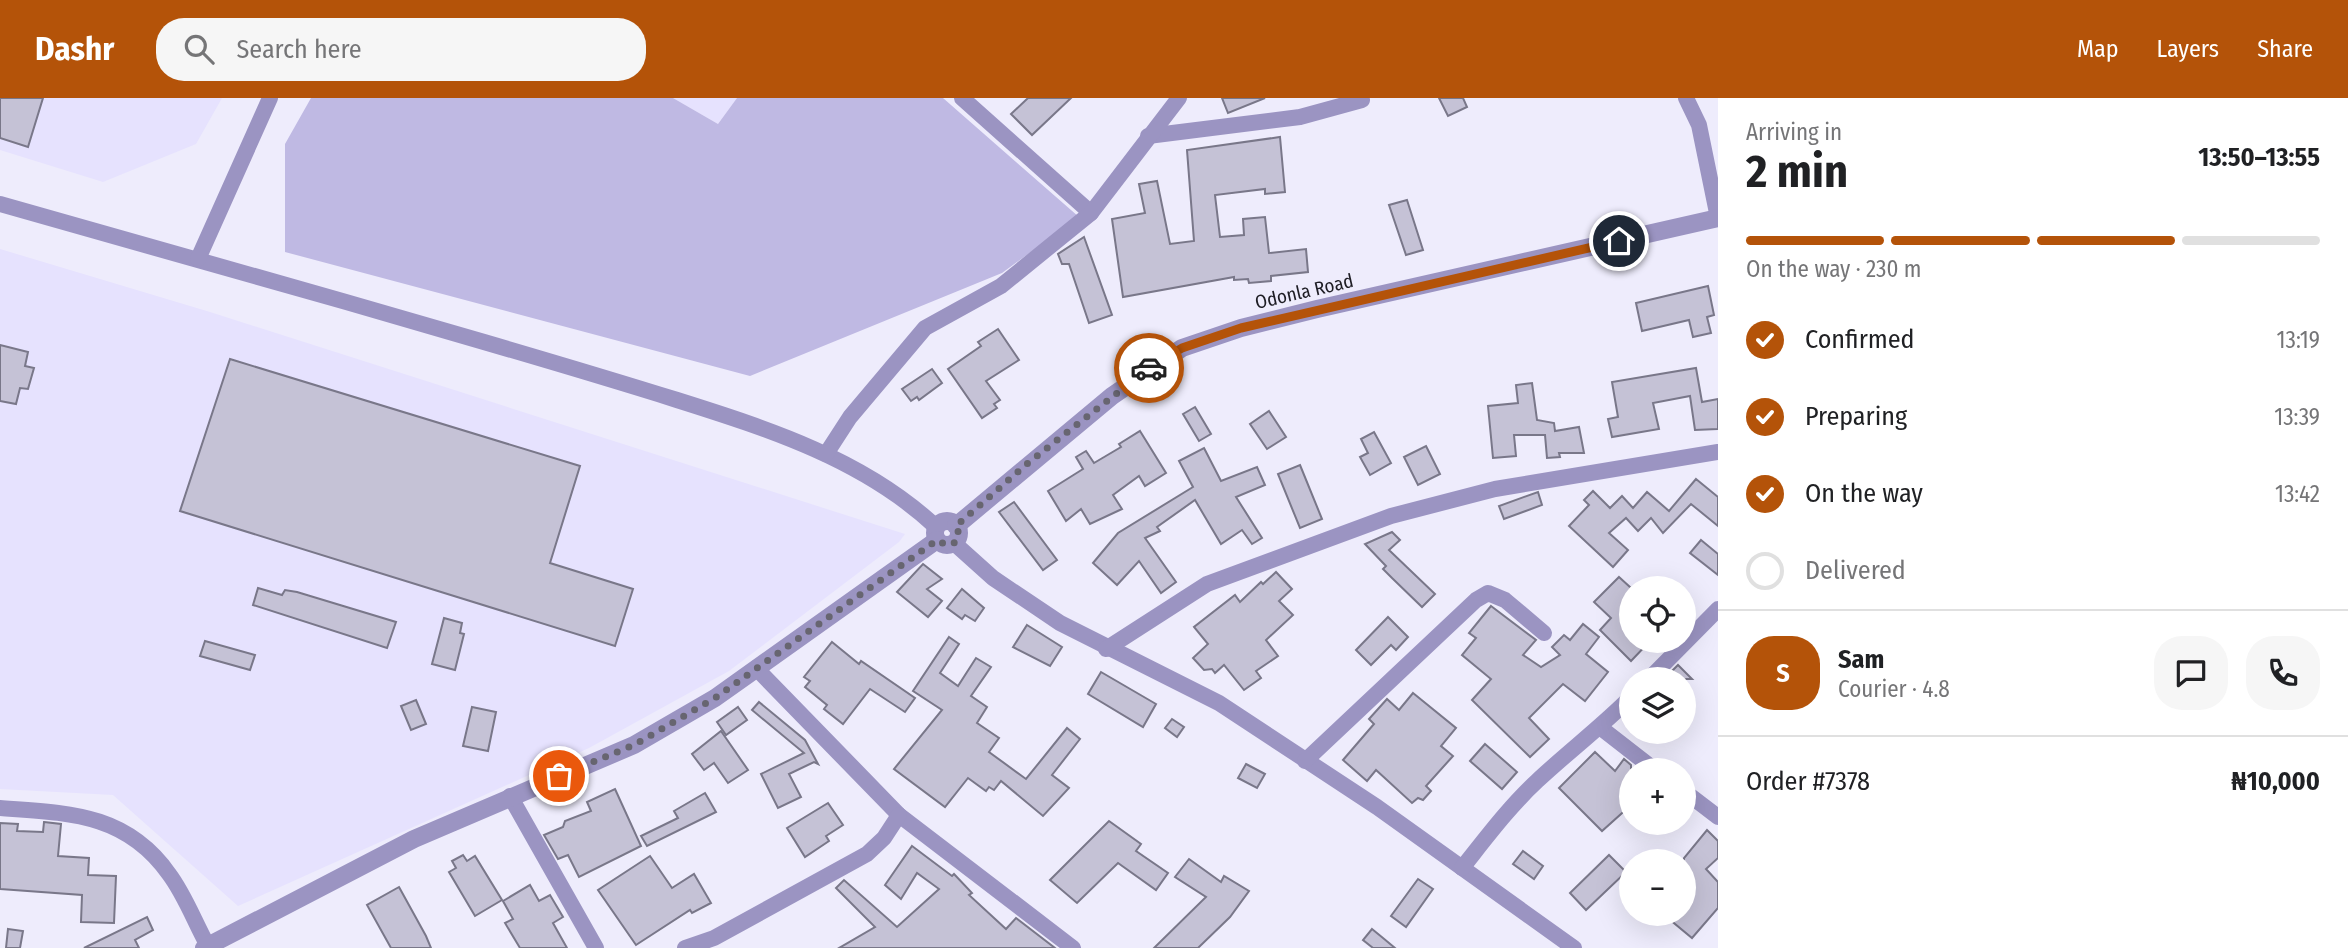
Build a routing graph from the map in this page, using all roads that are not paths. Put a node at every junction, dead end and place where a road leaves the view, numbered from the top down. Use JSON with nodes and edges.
{"nodes":[{"id":1,"x":270,"y":98,"type":"edge"},
{"id":2,"x":962,"y":98,"type":"edge"},
{"id":3,"x":1179,"y":98,"type":"edge"},
{"id":4,"x":1686,"y":98,"type":"edge"},
{"id":5,"x":1362,"y":100,"type":"dead end"},
{"id":6,"x":1148,"y":136,"type":"junction"},
{"id":7,"x":0,"y":204,"type":"edge"},
{"id":8,"x":1091,"y":213,"type":"junction"},
{"id":9,"x":1718,"y":218,"type":"edge"},
{"id":10,"x":198,"y":259,"type":"junction"},
{"id":11,"x":1718,"y":452,"type":"edge"},
{"id":12,"x":825,"y":454,"type":"junction"},
{"id":13,"x":946,"y":534,"type":"junction"},
{"id":14,"x":1718,"y":609,"type":"edge"},
{"id":15,"x":1544,"y":633,"type":"dead end"},
{"id":16,"x":1106,"y":649,"type":"junction"},
{"id":17,"x":1661,"y":667,"type":"edge"},
{"id":18,"x":756,"y":668,"type":"junction"},
{"id":19,"x":1619,"y":709,"type":"edge"},
{"id":20,"x":1601,"y":728,"type":"junction"},
{"id":21,"x":1640,"y":758,"type":"edge"},
{"id":22,"x":1305,"y":761,"type":"junction"},
{"id":23,"x":510,"y":796,"type":"junction"},
{"id":24,"x":1696,"y":800,"type":"edge"},
{"id":25,"x":0,"y":808,"type":"edge"},
{"id":26,"x":899,"y":815,"type":"junction"},
{"id":27,"x":1718,"y":817,"type":"edge"},
{"id":28,"x":1462,"y":868,"type":"junction"},
{"id":29,"x":206,"y":947,"type":"edge"},
{"id":30,"x":596,"y":948,"type":"edge"},
{"id":31,"x":685,"y":948,"type":"edge"},
{"id":32,"x":1073,"y":948,"type":"edge"},
{"id":33,"x":1574,"y":948,"type":"edge"}],
"edges":[{"from":1,"to":10,"type":"street"},
{"from":2,"to":8,"type":"street"},
{"from":3,"to":6,"type":"street"},
{"from":4,"to":9,"type":"street"},
{"from":5,"to":6,"type":"street"},
{"from":6,"to":8,"type":"street"},
{"from":7,"to":10,"type":"street"},
{"from":8,"to":12,"type":"street"},
{"from":9,"to":13,"type":"street","name":"Odonla Road"},
{"from":10,"to":12,"type":"street"},
{"from":11,"to":16,"type":"street"},
{"from":12,"to":13,"type":"street"},
{"from":13,"to":16,"type":"street"},
{"from":13,"to":18,"type":"street","name":"Odonla Road"},
{"from":14,"to":17,"type":"street"},
{"from":15,"to":22,"type":"street"},
{"from":16,"to":22,"type":"street"},
{"from":18,"to":23,"type":"street","name":"Odonla Road"},
{"from":18,"to":26,"type":"street"},
{"from":19,"to":20,"type":"street"},
{"from":20,"to":21,"type":"street"},
{"from":20,"to":28,"type":"street"},
{"from":22,"to":28,"type":"street"},
{"from":23,"to":29,"type":"street","name":"Odonla Road"},
{"from":23,"to":30,"type":"street"},
{"from":24,"to":27,"type":"street"},
{"from":25,"to":29,"type":"street"},
{"from":26,"to":31,"type":"street"},
{"from":26,"to":32,"type":"street"},
{"from":28,"to":33,"type":"street"}]}
